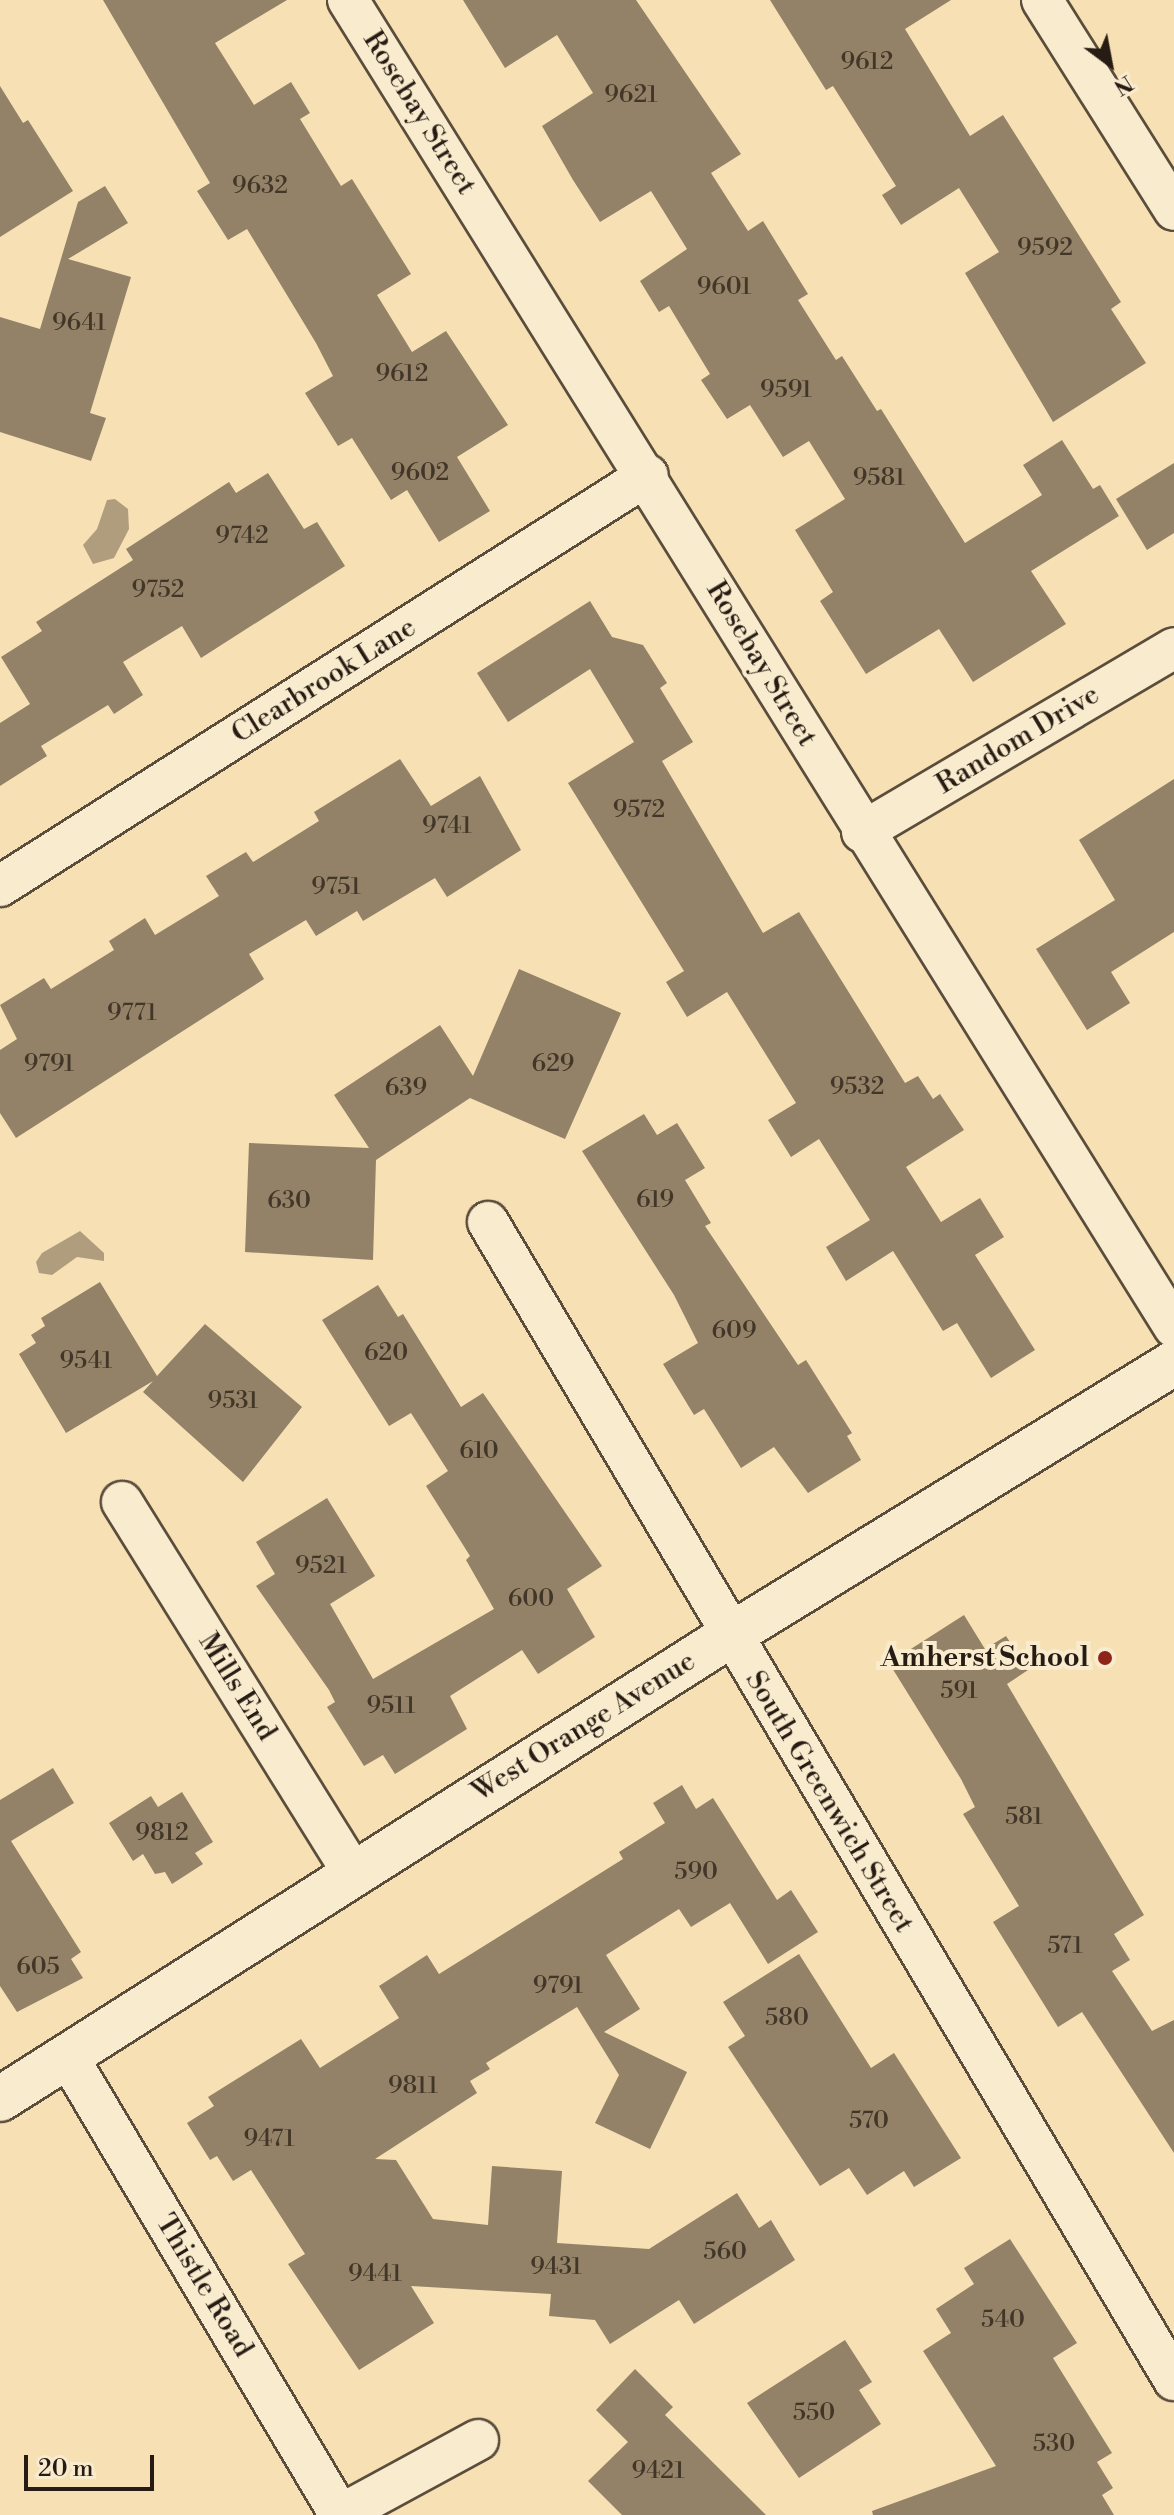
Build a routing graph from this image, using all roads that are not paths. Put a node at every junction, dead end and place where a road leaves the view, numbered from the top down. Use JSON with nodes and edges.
{"nodes":[{"id":1,"x":348,"y":0,"type":"edge"},
{"id":2,"x":1042,"y":0,"type":"edge"},
{"id":3,"x":1174,"y":210,"type":"edge"},
{"id":4,"x":648,"y":475,"type":"junction"},
{"id":5,"x":1174,"y":648,"type":"edge"},
{"id":6,"x":862,"y":832,"type":"junction"},
{"id":7,"x":0,"y":886,"type":"edge"},
{"id":8,"x":488,"y":1222,"type":"dead end"},
{"id":9,"x":1174,"y":1327,"type":"edge"},
{"id":10,"x":1174,"y":1363,"type":"edge"},
{"id":11,"x":122,"y":1502,"type":"dead end"},
{"id":12,"x":729,"y":1636,"type":"junction"},
{"id":13,"x":353,"y":1873,"type":"junction"},
{"id":14,"x":68,"y":2057,"type":"junction"},
{"id":15,"x":0,"y":2099,"type":"edge"},
{"id":16,"x":1174,"y":2380,"type":"edge"},
{"id":17,"x":478,"y":2440,"type":"dead end"},
{"id":18,"x":340,"y":2515,"type":"edge"}],
"edges":[{"from":1,"to":4,"type":"street","name":"Rosebay Street"},
{"from":2,"to":3,"type":"street"},
{"from":4,"to":6,"type":"street","name":"Rosebay Street"},
{"from":4,"to":7,"type":"street","name":"Clearbrook Lane"},
{"from":5,"to":6,"type":"street","name":"Random Drive"},
{"from":6,"to":9,"type":"street","name":"Rosebay Street"},
{"from":8,"to":12,"type":"street","name":"South Greenwich Street"},
{"from":10,"to":12,"type":"street","name":"West Orange Avenue"},
{"from":11,"to":13,"type":"street","name":"Mills End"},
{"from":12,"to":13,"type":"street","name":"West Orange Avenue"},
{"from":12,"to":16,"type":"street","name":"South Greenwich Street"},
{"from":13,"to":14,"type":"street","name":"West Orange Avenue"},
{"from":14,"to":15,"type":"street","name":"West Orange Avenue"},
{"from":14,"to":18,"type":"street","name":"Thistle Road"},
{"from":17,"to":18,"type":"street"}]}
